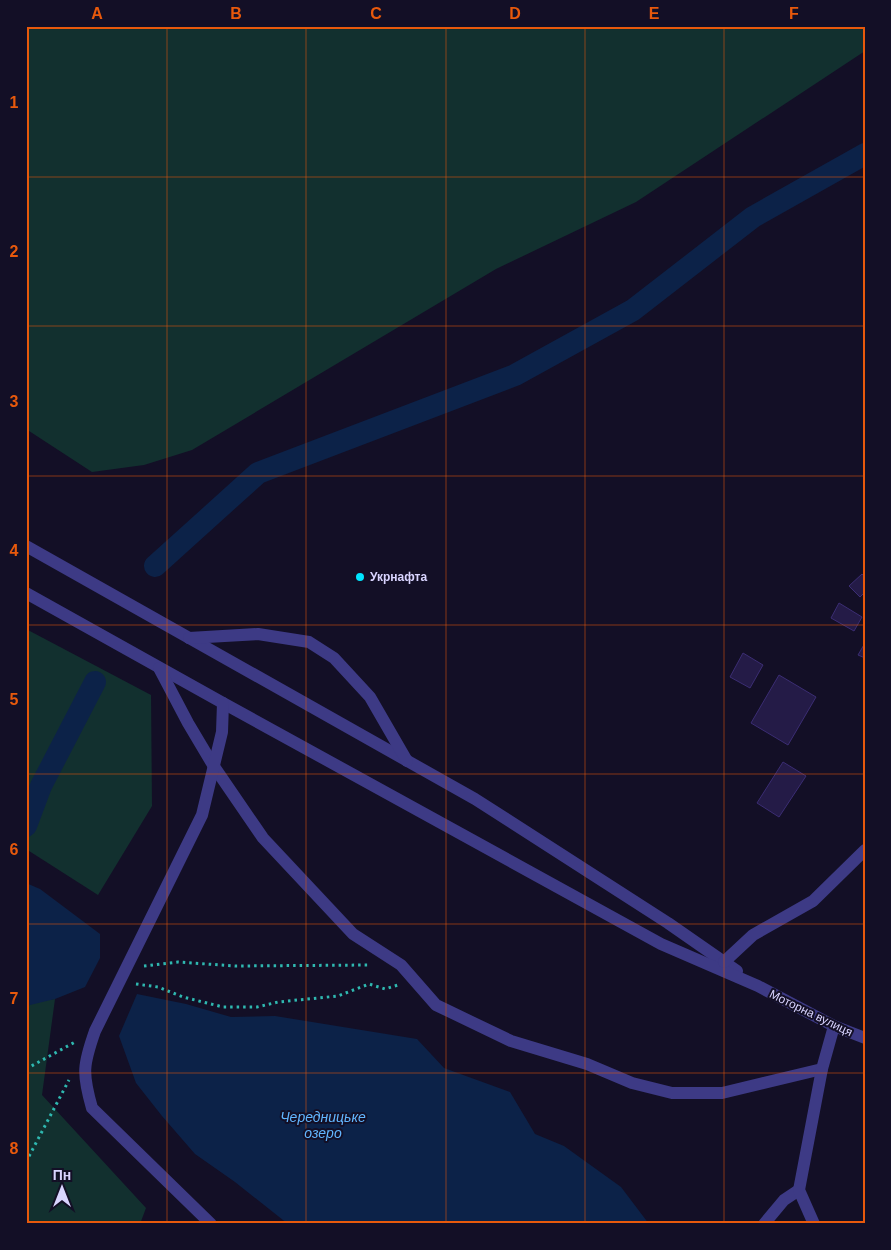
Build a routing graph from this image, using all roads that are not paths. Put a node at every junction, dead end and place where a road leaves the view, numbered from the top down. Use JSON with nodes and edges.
{"nodes":[{"id":1,"x":26,"y":546,"type":"edge"},
{"id":2,"x":26,"y":593,"type":"edge"},
{"id":3,"x":189,"y":638,"type":"junction"},
{"id":4,"x":159,"y":668,"type":"junction"},
{"id":5,"x":223,"y":703,"type":"junction"},
{"id":6,"x":407,"y":762,"type":"junction"},
{"id":7,"x":213,"y":765,"type":"junction"},
{"id":8,"x":865,"y":850,"type":"edge"},
{"id":9,"x":724,"y":962,"type":"junction"},
{"id":10,"x":758,"y":986,"type":"junction"},
{"id":11,"x":834,"y":1026,"type":"junction"},
{"id":12,"x":865,"y":1038,"type":"edge"},
{"id":13,"x":822,"y":1069,"type":"junction"},
{"id":14,"x":799,"y":1190,"type":"junction"},
{"id":15,"x":211,"y":1224,"type":"edge"},
{"id":16,"x":764,"y":1224,"type":"edge"},
{"id":17,"x":814,"y":1224,"type":"edge"}],
"edges":[{"from":1,"to":3,"type":"street"},
{"from":2,"to":4,"type":"street"},
{"from":3,"to":6,"type":"street"},
{"from":3,"to":6,"type":"street"},
{"from":4,"to":5,"type":"street"},
{"from":4,"to":7,"type":"street"},
{"from":5,"to":7,"type":"street"},
{"from":5,"to":10,"type":"street"},
{"from":6,"to":9,"type":"street"},
{"from":7,"to":13,"type":"street"},
{"from":7,"to":15,"type":"street"},
{"from":8,"to":9,"type":"street"},
{"from":9,"to":10,"type":"street"},
{"from":10,"to":11,"type":"street","name":"Моторна вулиця"},
{"from":11,"to":12,"type":"street","name":"Моторна вулиця"},
{"from":11,"to":13,"type":"street"},
{"from":13,"to":14,"type":"street"},
{"from":14,"to":16,"type":"street"},
{"from":14,"to":17,"type":"street"}]}
